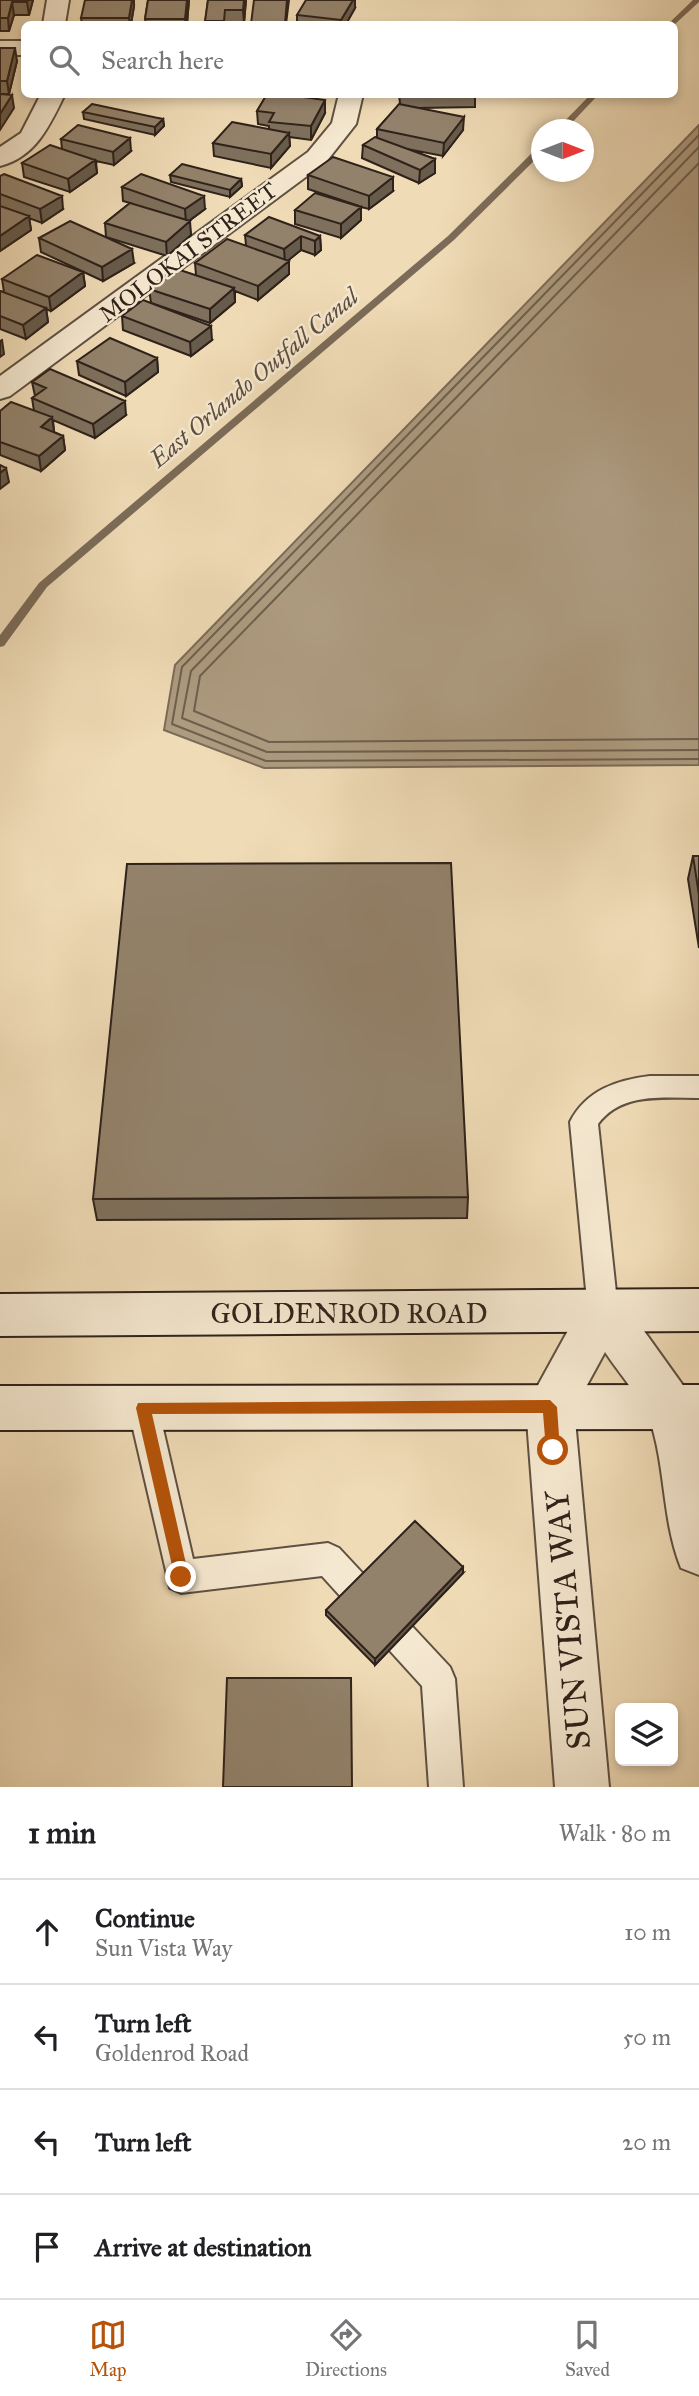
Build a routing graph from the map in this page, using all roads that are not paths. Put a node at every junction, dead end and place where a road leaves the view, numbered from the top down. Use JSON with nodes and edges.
{"nodes":[{"id":1,"x":58,"y":0,"type":"edge"},
{"id":2,"x":54,"y":21,"type":"edge"},
{"id":3,"x":0,"y":48,"type":"edge"},
{"id":4,"x":21,"y":48,"type":"edge"},
{"id":5,"x":51,"y":98,"type":"edge"},
{"id":6,"x":350,"y":98,"type":"edge"},
{"id":7,"x":0,"y":158,"type":"edge"},
{"id":8,"x":0,"y":390,"type":"edge"},
{"id":9,"x":699,"y":1087,"type":"edge"},
{"id":10,"x":699,"y":1310,"type":"edge"},
{"id":11,"x":603,"y":1311,"type":"junction"},
{"id":12,"x":0,"y":1315,"type":"edge"},
{"id":13,"x":550,"y":1407,"type":"junction"},
{"id":14,"x":685,"y":1407,"type":"edge"},
{"id":15,"x":0,"y":1408,"type":"edge"},
{"id":16,"x":143,"y":1408,"type":"junction"},
{"id":17,"x":697,"y":1526,"type":"edge"},
{"id":18,"x":446,"y":1787,"type":"edge"},
{"id":19,"x":582,"y":1787,"type":"edge"}],
"edges":[{"from":1,"to":2,"type":"street"},
{"from":3,"to":4,"type":"street"},
{"from":5,"to":7,"type":"street"},
{"from":6,"to":8,"type":"street","name":"MOLOKAI STREET"},
{"from":9,"to":11,"type":"lane"},
{"from":10,"to":11,"type":"street","name":"GOLDENROD ROAD"},
{"from":11,"to":12,"type":"street","name":"GOLDENROD ROAD"},
{"from":11,"to":13,"type":"street"},
{"from":11,"to":14,"type":"street"},
{"from":13,"to":14,"type":"street"},
{"from":13,"to":16,"type":"street"},
{"from":13,"to":19,"type":"street","name":"SUN VISTA WAY"},
{"from":14,"to":17,"type":"street"},
{"from":15,"to":16,"type":"street"},
{"from":16,"to":18,"type":"lane"}]}
